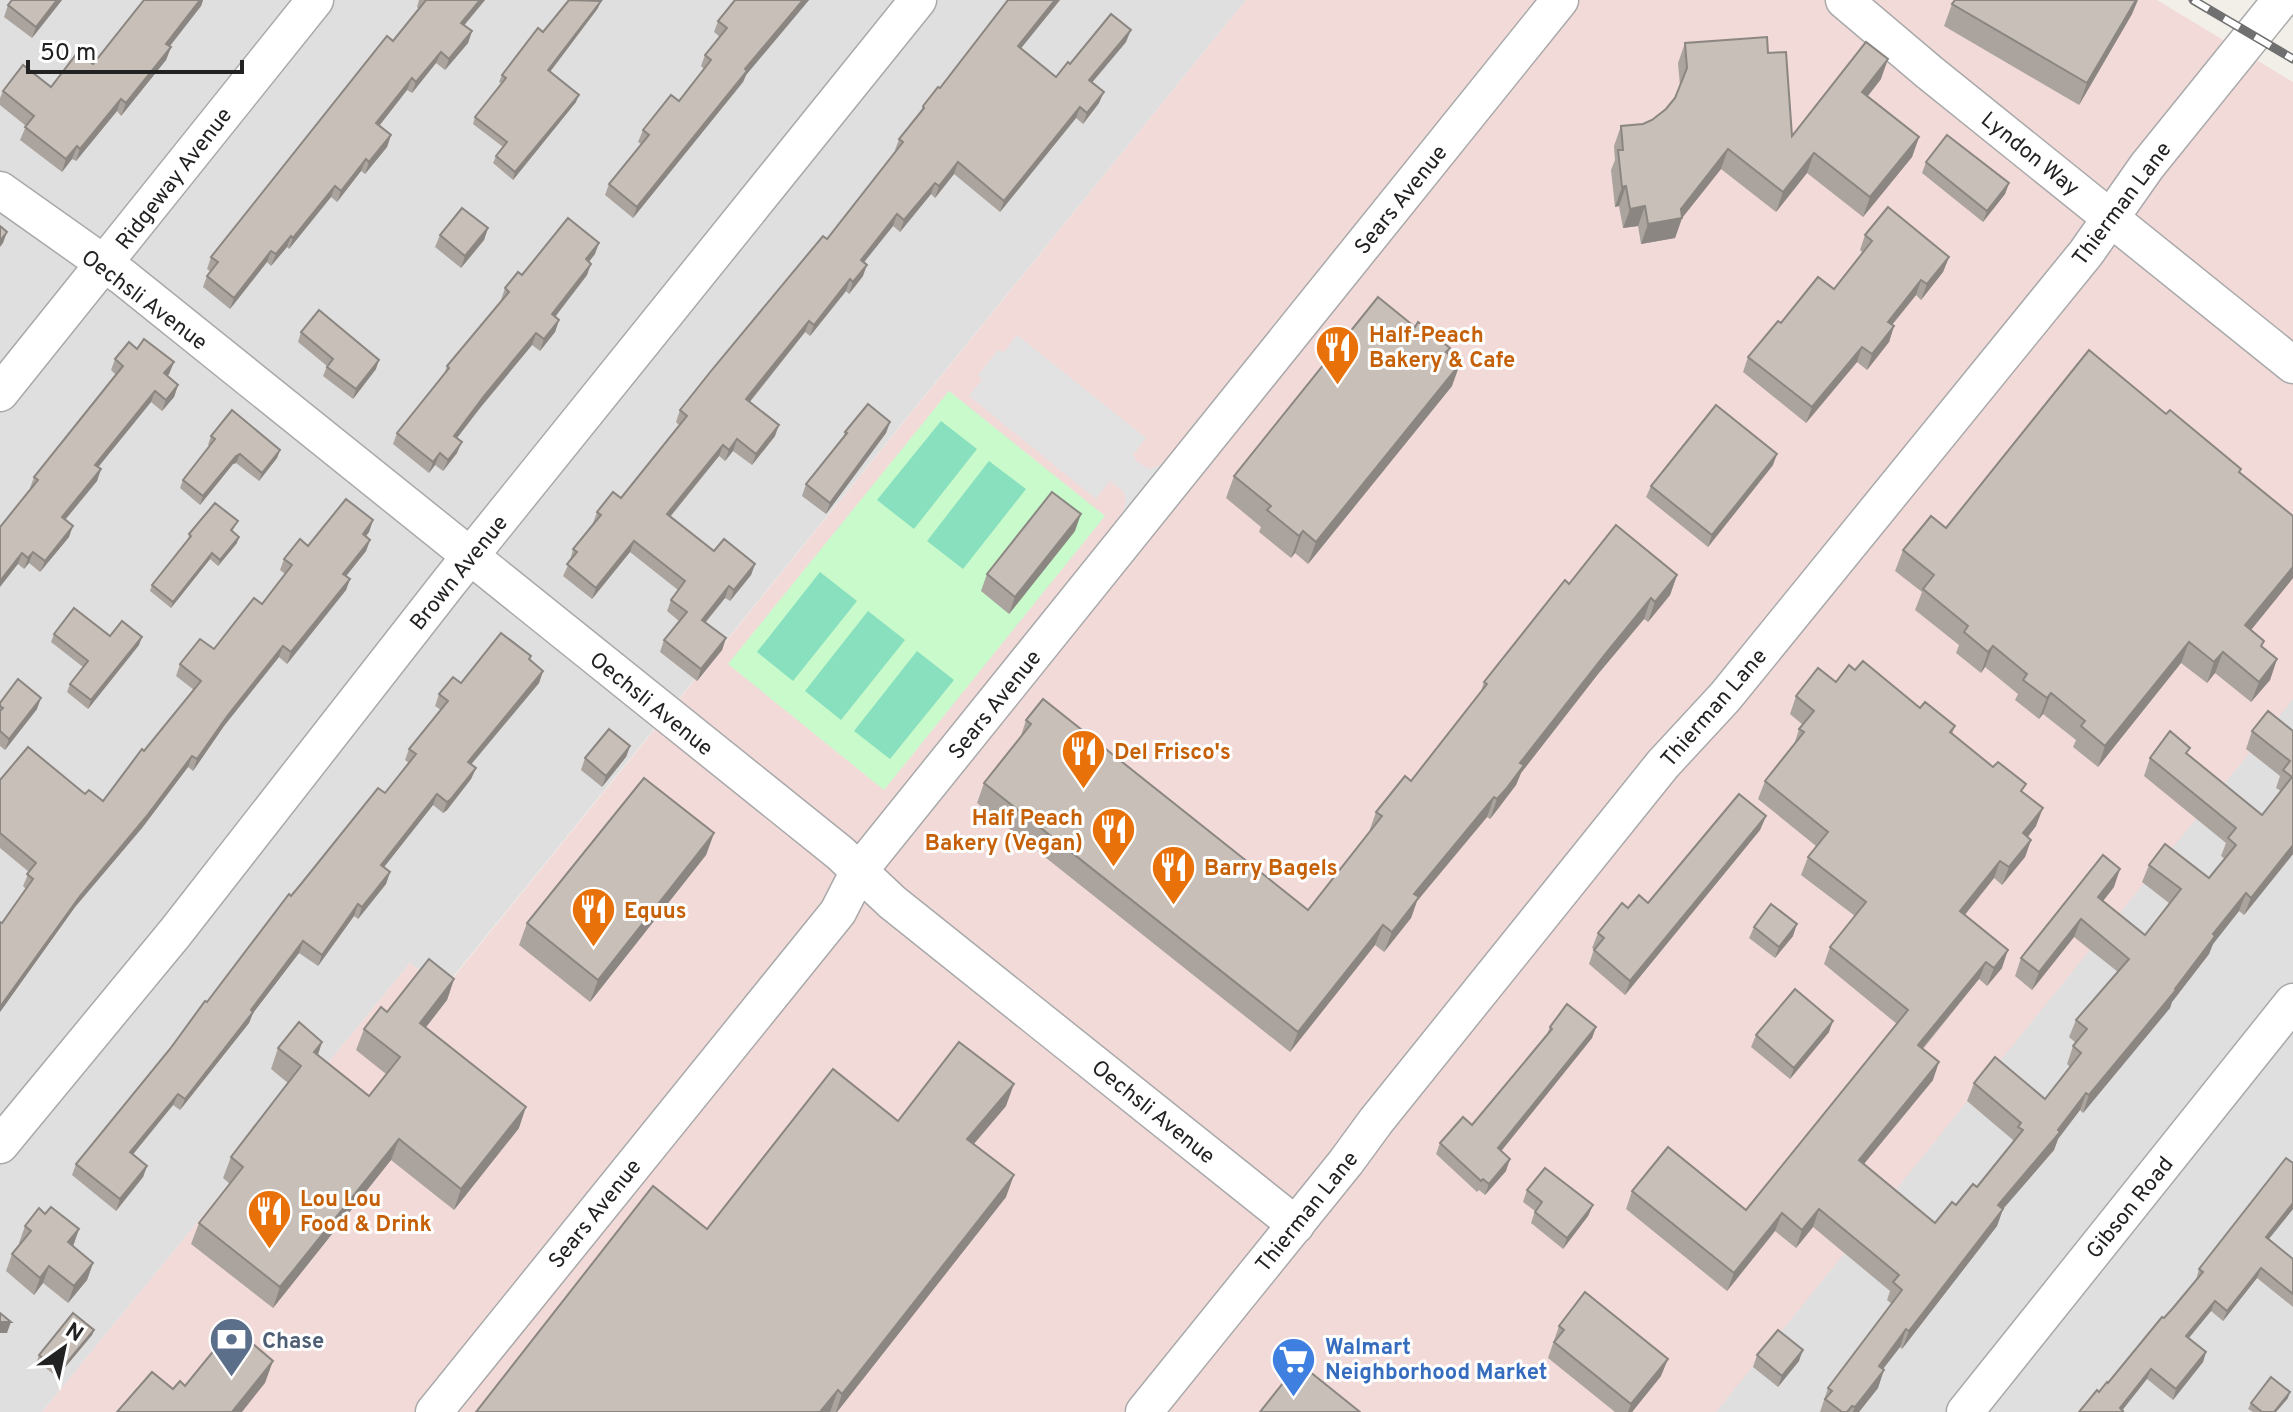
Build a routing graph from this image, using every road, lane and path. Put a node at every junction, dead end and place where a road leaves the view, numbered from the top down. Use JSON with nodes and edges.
{"nodes":[{"id":1,"x":315,"y":0,"type":"edge"},
{"id":2,"x":918,"y":0,"type":"edge"},
{"id":3,"x":1560,"y":0,"type":"edge"},
{"id":4,"x":1844,"y":0,"type":"edge"},
{"id":5,"x":2281,"y":0,"type":"edge"},
{"id":6,"x":0,"y":190,"type":"edge"},
{"id":7,"x":2110,"y":216,"type":"junction"},
{"id":8,"x":105,"y":265,"type":"junction"},
{"id":9,"x":2293,"y":365,"type":"edge"},
{"id":10,"x":0,"y":393,"type":"edge"},
{"id":11,"x":469,"y":558,"type":"junction"},
{"id":12,"x":859,"y":871,"type":"junction"},
{"id":13,"x":2293,"y":1002,"type":"edge"},
{"id":14,"x":0,"y":1145,"type":"edge"},
{"id":15,"x":1296,"y":1225,"type":"junction"},
{"id":16,"x":434,"y":1412,"type":"edge"},
{"id":17,"x":1144,"y":1412,"type":"edge"},
{"id":18,"x":1965,"y":1412,"type":"edge"}],
"edges":[{"from":1,"to":8,"type":"street","name":"Ridgeway Avenue"},
{"from":2,"to":11,"type":"street","name":"Brown Avenue"},
{"from":3,"to":12,"type":"street","name":"Sears Avenue"},
{"from":4,"to":7,"type":"street","name":"Lyndon Way"},
{"from":5,"to":7,"type":"street","name":"Thierman Lane"},
{"from":6,"to":8,"type":"street","name":"Oechsli Avenue"},
{"from":7,"to":9,"type":"street","name":"Lyndon Way"},
{"from":7,"to":15,"type":"street","name":"Thierman Lane"},
{"from":8,"to":10,"type":"street","name":"Ridgeway Avenue"},
{"from":8,"to":11,"type":"street","name":"Oechsli Avenue"},
{"from":11,"to":12,"type":"street","name":"Oechsli Avenue"},
{"from":11,"to":14,"type":"street","name":"Brown Avenue"},
{"from":12,"to":15,"type":"street","name":"Oechsli Avenue"},
{"from":12,"to":16,"type":"street","name":"Sears Avenue"},
{"from":13,"to":18,"type":"street","name":"Gibson Road"},
{"from":15,"to":17,"type":"street","name":"Thierman Lane"}]}
